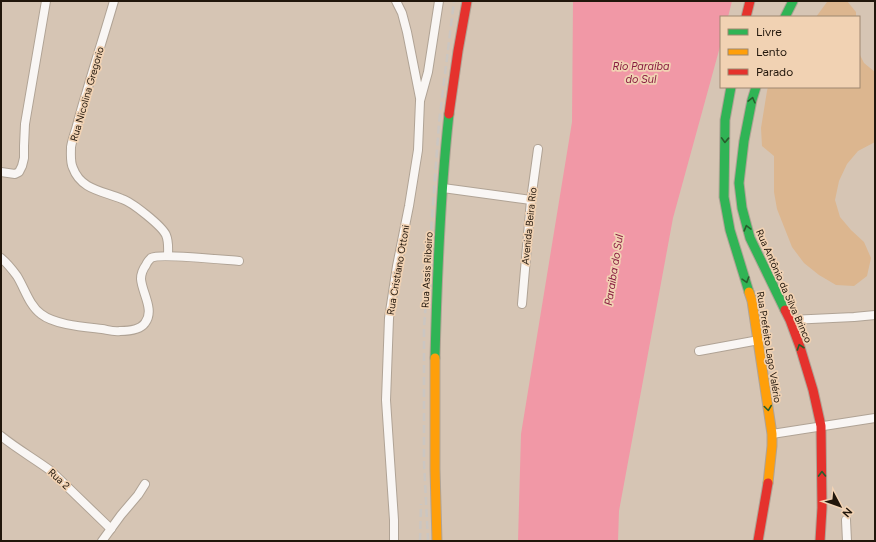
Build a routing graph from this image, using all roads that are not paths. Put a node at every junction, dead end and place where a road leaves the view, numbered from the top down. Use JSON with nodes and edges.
{"nodes":[{"id":1,"x":46,"y":1,"type":"edge"},
{"id":2,"x":114,"y":1,"type":"edge"},
{"id":3,"x":396,"y":1,"type":"edge"},
{"id":4,"x":438,"y":1,"type":"edge"},
{"id":5,"x":467,"y":1,"type":"edge"},
{"id":6,"x":750,"y":1,"type":"edge"},
{"id":7,"x":793,"y":1,"type":"edge"},
{"id":8,"x":746,"y":16,"type":"edge"},
{"id":9,"x":786,"y":16,"type":"edge"},
{"id":10,"x":731,"y":88,"type":"edge"},
{"id":11,"x":756,"y":88,"type":"edge"},
{"id":12,"x":420,"y":100,"type":"junction"},
{"id":13,"x":538,"y":149,"type":"dead end"},
{"id":14,"x":1,"y":172,"type":"edge"},
{"id":15,"x":443,"y":188,"type":"junction"},
{"id":16,"x":531,"y":200,"type":"junction"},
{"id":17,"x":168,"y":256,"type":"junction"},
{"id":18,"x":1,"y":258,"type":"edge"},
{"id":19,"x":239,"y":262,"type":"dead end"},
{"id":20,"x":522,"y":304,"type":"dead end"},
{"id":21,"x":875,"y":315,"type":"edge"},
{"id":22,"x":790,"y":320,"type":"junction"},
{"id":23,"x":759,"y":340,"type":"junction"},
{"id":24,"x":699,"y":351,"type":"dead end"},
{"id":25,"x":875,"y":418,"type":"edge"},
{"id":26,"x":821,"y":426,"type":"junction"},
{"id":27,"x":772,"y":434,"type":"junction"},
{"id":28,"x":1,"y":436,"type":"edge"},
{"id":29,"x":145,"y":484,"type":"dead end"},
{"id":30,"x":846,"y":520,"type":"dead end"},
{"id":31,"x":111,"y":528,"type":"junction"},
{"id":32,"x":102,"y":541,"type":"edge"},
{"id":33,"x":394,"y":541,"type":"edge"},
{"id":34,"x":436,"y":541,"type":"edge"},
{"id":35,"x":758,"y":541,"type":"edge"},
{"id":36,"x":820,"y":541,"type":"edge"},
{"id":37,"x":847,"y":541,"type":"edge"}],
"edges":[{"from":1,"to":14,"type":"street"},
{"from":2,"to":17,"type":"street","name":"Rua Nicolina Gregorio"},
{"from":3,"to":12,"type":"street"},
{"from":4,"to":12,"type":"street","name":"Rua Cristiano Ottoni"},
{"from":5,"to":15,"type":"street","name":"Rua Assis Ribeiro"},
{"from":6,"to":8,"type":"street"},
{"from":7,"to":9,"type":"street"},
{"from":10,"to":23,"type":"street","name":"Rua Prefeito Lago Valério","one_way":true},
{"from":22,"to":11,"type":"street","name":"Rua Antônio da Silva Brinco","one_way":true},
{"from":12,"to":33,"type":"street","name":"Rua Cristiano Ottoni"},
{"from":13,"to":16,"type":"street","name":"Avenida Beira Rio"},
{"from":15,"to":16,"type":"street"},
{"from":15,"to":34,"type":"street","name":"Rua Assis Ribeiro"},
{"from":16,"to":20,"type":"street","name":"Avenida Beira Rio"},
{"from":17,"to":18,"type":"street"},
{"from":17,"to":19,"type":"street"},
{"from":21,"to":22,"type":"street"},
{"from":26,"to":22,"type":"street","name":"Rua Antônio da Silva Brinco","one_way":true},
{"from":23,"to":24,"type":"street"},
{"from":23,"to":27,"type":"street","name":"Rua Prefeito Lago Valério","one_way":true},
{"from":25,"to":26,"type":"street"},
{"from":26,"to":27,"type":"street"},
{"from":36,"to":26,"type":"street","name":"Rua Antônio da Silva Brinco","one_way":true},
{"from":27,"to":35,"type":"street","name":"Rua Prefeito Lago Valério"},
{"from":28,"to":31,"type":"street","name":"Rua 2"},
{"from":29,"to":31,"type":"street"},
{"from":30,"to":37,"type":"street"},
{"from":31,"to":32,"type":"street"}]}
